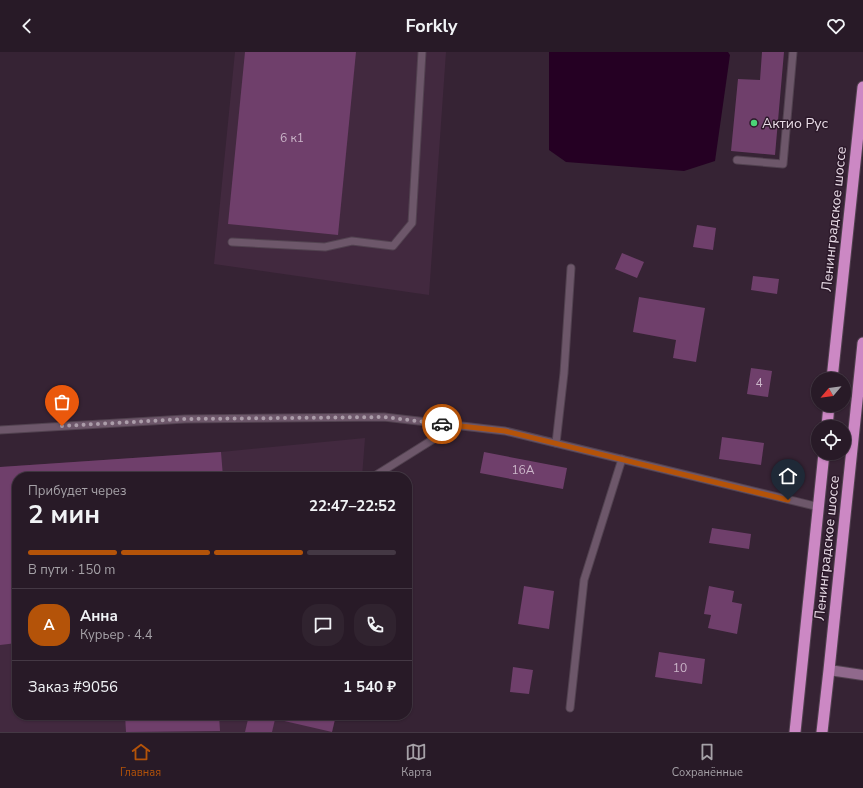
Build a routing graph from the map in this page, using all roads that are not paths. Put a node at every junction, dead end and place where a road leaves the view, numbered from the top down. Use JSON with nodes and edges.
{"nodes":[{"id":1,"x":422,"y":52,"type":"edge"},
{"id":2,"x":793,"y":52,"type":"edge"},
{"id":3,"x":863,"y":86,"type":"edge"},
{"id":4,"x":737,"y":160,"type":"dead end"},
{"id":5,"x":232,"y":242,"type":"dead end"},
{"id":6,"x":571,"y":268,"type":"dead end"},
{"id":7,"x":863,"y":343,"type":"edge"},
{"id":8,"x":833,"y":372,"type":"edge"},
{"id":9,"x":456,"y":425,"type":"junction"},
{"id":10,"x":0,"y":430,"type":"edge"},
{"id":11,"x":556,"y":443,"type":"junction"},
{"id":12,"x":622,"y":459,"type":"junction"},
{"id":13,"x":823,"y":460,"type":"edge"},
{"id":14,"x":381,"y":472,"type":"edge"},
{"id":15,"x":819,"y":507,"type":"junction"},
{"id":16,"x":829,"y":670,"type":"junction"},
{"id":17,"x":863,"y":675,"type":"edge"},
{"id":18,"x":570,"y":708,"type":"dead end"},
{"id":19,"x":795,"y":732,"type":"edge"},
{"id":20,"x":822,"y":732,"type":"edge"}],
"edges":[{"from":1,"to":5,"type":"lane"},
{"from":2,"to":4,"type":"lane"},
{"from":3,"to":8,"type":"highway","name":"Ленинградское шоссе"},
{"from":6,"to":11,"type":"lane"},
{"from":7,"to":16,"type":"highway","name":"Ленинградское шоссе"},
{"from":9,"to":10,"type":"lane"},
{"from":9,"to":11,"type":"lane"},
{"from":9,"to":14,"type":"lane"},
{"from":11,"to":12,"type":"lane"},
{"from":12,"to":15,"type":"lane"},
{"from":12,"to":18,"type":"lane"},
{"from":13,"to":15,"type":"highway","name":"Ленинградское шоссе"},
{"from":15,"to":19,"type":"highway","name":"Ленинградское шоссе"},
{"from":16,"to":17,"type":"main road"},
{"from":16,"to":20,"type":"highway","name":"Ленинградское шоссе"}]}
